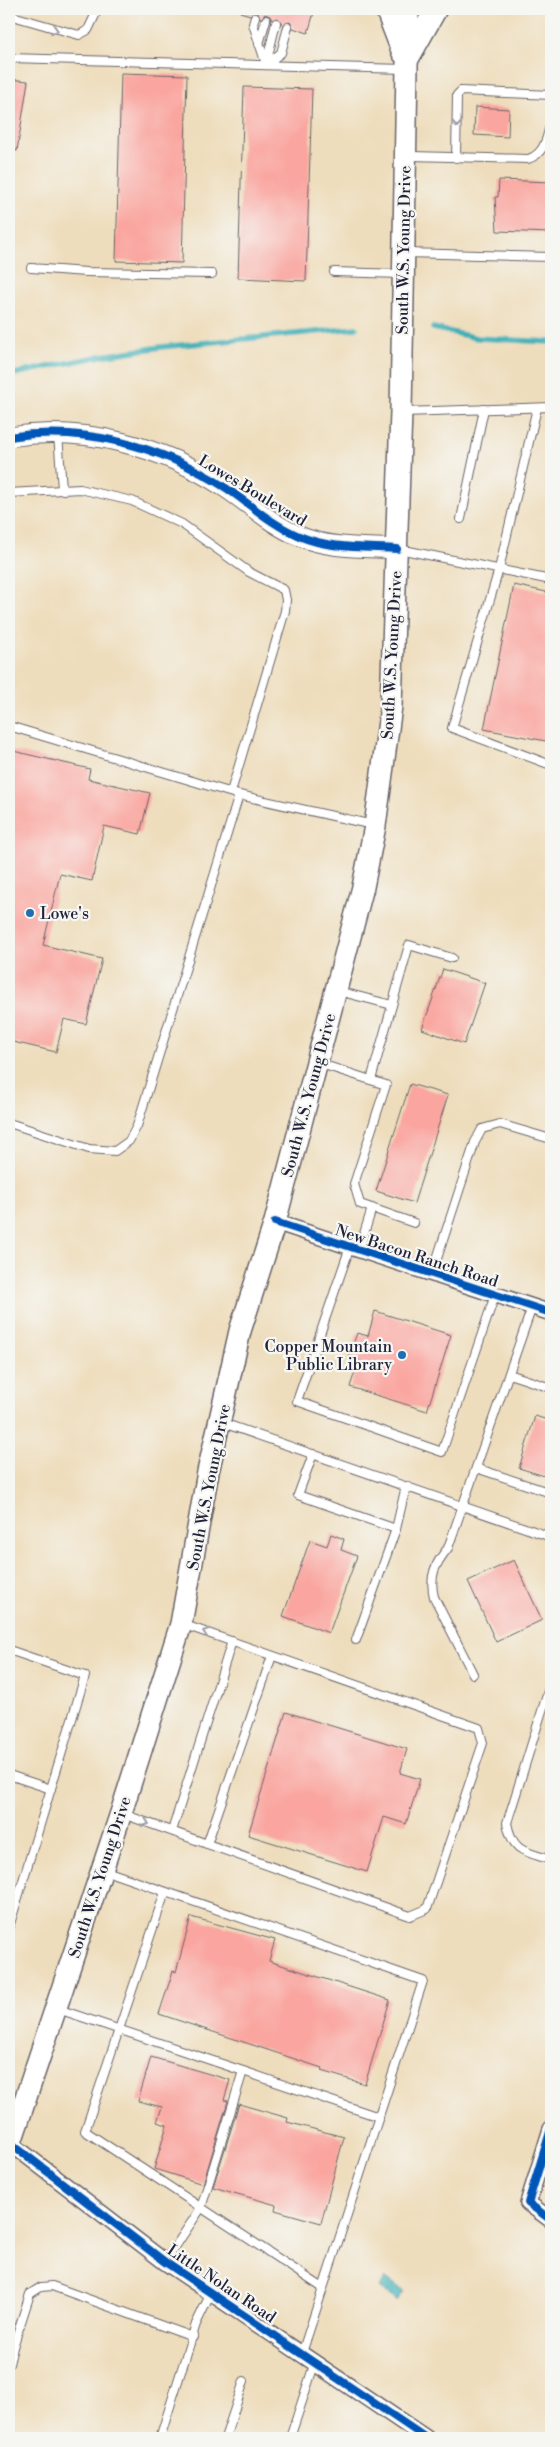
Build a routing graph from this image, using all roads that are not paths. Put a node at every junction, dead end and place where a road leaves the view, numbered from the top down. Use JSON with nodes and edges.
{"nodes":[{"id":1,"x":98,"y":9,"type":"edge"},
{"id":2,"x":386,"y":9,"type":"edge"},
{"id":3,"x":408,"y":9,"type":"edge"},
{"id":4,"x":436,"y":9,"type":"edge"},
{"id":5,"x":9,"y":15,"type":"edge"},
{"id":6,"x":255,"y":17,"type":"dead end"},
{"id":7,"x":266,"y":20,"type":"dead end"},
{"id":8,"x":276,"y":23,"type":"dead end"},
{"id":9,"x":288,"y":27,"type":"dead end"},
{"id":10,"x":259,"y":44,"type":"junction"},
{"id":11,"x":9,"y":58,"type":"edge"},
{"id":12,"x":266,"y":64,"type":"junction"},
{"id":13,"x":407,"y":64,"type":"junction"},
{"id":14,"x":551,"y":95,"type":"edge"},
{"id":15,"x":551,"y":122,"type":"edge"},
{"id":16,"x":412,"y":156,"type":"dead end"},
{"id":17,"x":456,"y":158,"type":"junction"},
{"id":18,"x":402,"y":252,"type":"junction"},
{"id":19,"x":551,"y":257,"type":"edge"},
{"id":20,"x":31,"y":268,"type":"dead end"},
{"id":21,"x":334,"y":272,"type":"dead end"},
{"id":22,"x":212,"y":274,"type":"dead end"},
{"id":23,"x":402,"y":274,"type":"junction"},
{"id":24,"x":551,"y":407,"type":"edge"},
{"id":25,"x":537,"y":408,"type":"junction"},
{"id":26,"x":484,"y":409,"type":"junction"},
{"id":27,"x":401,"y":412,"type":"junction"},
{"id":28,"x":58,"y":434,"type":"junction"},
{"id":29,"x":9,"y":437,"type":"edge"},
{"id":30,"x":62,"y":489,"type":"junction"},
{"id":31,"x":9,"y":493,"type":"edge"},
{"id":32,"x":460,"y":519,"type":"dead end"},
{"id":33,"x":397,"y":549,"type":"junction"},
{"id":34,"x":499,"y":569,"type":"junction"},
{"id":35,"x":551,"y":580,"type":"edge"},
{"id":36,"x":9,"y":726,"type":"edge"},
{"id":37,"x":551,"y":765,"type":"edge"},
{"id":38,"x":235,"y":793,"type":"junction"},
{"id":39,"x":375,"y":826,"type":"junction"},
{"id":40,"x":452,"y":958,"type":"dead end"},
{"id":41,"x":336,"y":990,"type":"junction"},
{"id":42,"x":392,"y":1005,"type":"junction"},
{"id":43,"x":317,"y":1063,"type":"junction"},
{"id":44,"x":371,"y":1080,"type":"junction"},
{"id":45,"x":9,"y":1123,"type":"edge"},
{"id":46,"x":551,"y":1139,"type":"edge"},
{"id":47,"x":372,"y":1208,"type":"junction"},
{"id":48,"x":275,"y":1222,"type":"junction"},
{"id":49,"x":414,"y":1223,"type":"dead end"},
{"id":50,"x":355,"y":1248,"type":"junction"},
{"id":51,"x":432,"y":1274,"type":"junction"},
{"id":52,"x":495,"y":1295,"type":"junction"},
{"id":53,"x":532,"y":1307,"type":"junction"},
{"id":54,"x":551,"y":1313,"type":"edge"},
{"id":55,"x":509,"y":1374,"type":"junction"},
{"id":56,"x":551,"y":1388,"type":"edge"},
{"id":57,"x":220,"y":1421,"type":"junction"},
{"id":58,"x":313,"y":1454,"type":"junction"},
{"id":59,"x":476,"y":1468,"type":"junction"},
{"id":60,"x":406,"y":1486,"type":"junction"},
{"id":61,"x":551,"y":1493,"type":"edge"},
{"id":62,"x":462,"y":1506,"type":"junction"},
{"id":63,"x":396,"y":1529,"type":"junction"},
{"id":64,"x":551,"y":1537,"type":"edge"},
{"id":65,"x":181,"y":1624,"type":"junction"},
{"id":66,"x":356,"y":1640,"type":"dead end"},
{"id":67,"x":232,"y":1641,"type":"junction"},
{"id":68,"x":9,"y":1650,"type":"edge"},
{"id":69,"x":272,"y":1656,"type":"junction"},
{"id":70,"x":473,"y":1674,"type":"dead end"},
{"id":71,"x":551,"y":1682,"type":"edge"},
{"id":72,"x":9,"y":1775,"type":"edge"},
{"id":73,"x":51,"y":1789,"type":"junction"},
{"id":74,"x":121,"y":1814,"type":"junction"},
{"id":75,"x":172,"y":1832,"type":"junction"},
{"id":76,"x":207,"y":1844,"type":"junction"},
{"id":77,"x":551,"y":1860,"type":"edge"},
{"id":78,"x":102,"y":1870,"type":"junction"},
{"id":79,"x":165,"y":1892,"type":"junction"},
{"id":80,"x":9,"y":1927,"type":"edge"},
{"id":81,"x":56,"y":2008,"type":"junction"},
{"id":82,"x":119,"y":2031,"type":"junction"},
{"id":83,"x":242,"y":2071,"type":"junction"},
{"id":84,"x":379,"y":2117,"type":"junction"},
{"id":85,"x":551,"y":2128,"type":"edge"},
{"id":86,"x":9,"y":2145,"type":"edge"},
{"id":87,"x":201,"y":2208,"type":"junction"},
{"id":88,"x":551,"y":2220,"type":"edge"},
{"id":89,"x":165,"y":2262,"type":"junction"},
{"id":90,"x":323,"y":2288,"type":"junction"},
{"id":91,"x":211,"y":2292,"type":"junction"},
{"id":92,"x":193,"y":2337,"type":"junction"},
{"id":93,"x":11,"y":2347,"type":"edge"},
{"id":94,"x":302,"y":2353,"type":"junction"},
{"id":95,"x":315,"y":2362,"type":"junction"},
{"id":96,"x":9,"y":2364,"type":"edge"},
{"id":97,"x":244,"y":2381,"type":"dead end"},
{"id":98,"x":226,"y":2437,"type":"edge"},
{"id":99,"x":160,"y":2438,"type":"edge"},
{"id":100,"x":235,"y":2438,"type":"edge"},
{"id":101,"x":290,"y":2438,"type":"edge"},
{"id":102,"x":426,"y":2438,"type":"edge"}],
"edges":[{"from":5,"to":1,"type":"lane","one_way":true},
{"from":2,"to":13,"type":"main road"},
{"from":3,"to":13,"type":"main road","name":"South W.S. Young Drive"},
{"from":4,"to":13,"type":"main road"},
{"from":6,"to":10,"type":"lane"},
{"from":7,"to":10,"type":"lane"},
{"from":8,"to":12,"type":"lane"},
{"from":9,"to":12,"type":"lane"},
{"from":10,"to":12,"type":"lane"},
{"from":11,"to":12,"type":"lane"},
{"from":12,"to":13,"type":"lane"},
{"from":13,"to":18,"type":"main road","name":"South W.S. Young Drive"},
{"from":14,"to":17,"type":"lane","one_way":true},
{"from":15,"to":17,"type":"lane"},
{"from":16,"to":17,"type":"lane"},
{"from":18,"to":19,"type":"lane"},
{"from":18,"to":23,"type":"main road","name":"South W.S. Young Drive"},
{"from":20,"to":22,"type":"lane"},
{"from":21,"to":23,"type":"lane"},
{"from":23,"to":27,"type":"main road","name":"South W.S. Young Drive"},
{"from":24,"to":25,"type":"lane"},
{"from":25,"to":26,"type":"lane"},
{"from":25,"to":34,"type":"lane"},
{"from":26,"to":27,"type":"lane"},
{"from":26,"to":32,"type":"lane"},
{"from":27,"to":33,"type":"main road","name":"South W.S. Young Drive"},
{"from":28,"to":29,"type":"street","name":"Lowes Boulevard"},
{"from":28,"to":30,"type":"lane"},
{"from":28,"to":33,"type":"street","name":"Lowes Boulevard"},
{"from":30,"to":31,"type":"lane"},
{"from":30,"to":38,"type":"lane"},
{"from":33,"to":34,"type":"lane"},
{"from":33,"to":39,"type":"main road","name":"South W.S. Young Drive"},
{"from":34,"to":35,"type":"lane"},
{"from":34,"to":37,"type":"lane"},
{"from":36,"to":38,"type":"lane"},
{"from":38,"to":39,"type":"lane"},
{"from":38,"to":45,"type":"lane"},
{"from":39,"to":41,"type":"main road","name":"South W.S. Young Drive"},
{"from":40,"to":42,"type":"lane"},
{"from":41,"to":42,"type":"lane"},
{"from":41,"to":43,"type":"main road","name":"South W.S. Young Drive"},
{"from":42,"to":44,"type":"lane"},
{"from":43,"to":44,"type":"lane"},
{"from":43,"to":48,"type":"main road","name":"South W.S. Young Drive"},
{"from":44,"to":47,"type":"lane"},
{"from":46,"to":51,"type":"lane"},
{"from":47,"to":49,"type":"lane"},
{"from":47,"to":50,"type":"lane"},
{"from":48,"to":50,"type":"street","name":"New Bacon Ranch Road"},
{"from":48,"to":57,"type":"main road","name":"South W.S. Young Drive"},
{"from":50,"to":51,"type":"street","name":"New Bacon Ranch Road"},
{"from":50,"to":52,"type":"lane"},
{"from":51,"to":52,"type":"street","name":"New Bacon Ranch Road"},
{"from":52,"to":53,"type":"street","name":"New Bacon Ranch Road"},
{"from":53,"to":54,"type":"street","name":"New Bacon Ranch Road"},
{"from":53,"to":55,"type":"lane"},
{"from":55,"to":56,"type":"lane"},
{"from":55,"to":59,"type":"lane"},
{"from":57,"to":58,"type":"lane"},
{"from":57,"to":65,"type":"main road","name":"South W.S. Young Drive"},
{"from":58,"to":60,"type":"lane"},
{"from":58,"to":63,"type":"lane"},
{"from":59,"to":61,"type":"lane"},
{"from":59,"to":62,"type":"lane"},
{"from":60,"to":62,"type":"lane"},
{"from":60,"to":63,"type":"lane"},
{"from":62,"to":64,"type":"lane"},
{"from":62,"to":70,"type":"lane"},
{"from":63,"to":66,"type":"lane"},
{"from":67,"to":65,"type":"lane","one_way":true},
{"from":65,"to":74,"type":"main road","name":"South W.S. Young Drive"},
{"from":67,"to":69,"type":"lane"},
{"from":67,"to":75,"type":"lane"},
{"from":68,"to":73,"type":"lane"},
{"from":69,"to":76,"type":"lane"},
{"from":69,"to":76,"type":"lane"},
{"from":71,"to":77,"type":"lane"},
{"from":72,"to":73,"type":"lane"},
{"from":73,"to":80,"type":"lane"},
{"from":74,"to":75,"type":"lane","one_way":true},
{"from":74,"to":78,"type":"main road","name":"South W.S. Young Drive"},
{"from":75,"to":76,"type":"lane"},
{"from":78,"to":79,"type":"lane"},
{"from":78,"to":81,"type":"main road","name":"South W.S. Young Drive"},
{"from":79,"to":82,"type":"lane"},
{"from":79,"to":84,"type":"lane"},
{"from":81,"to":82,"type":"lane"},
{"from":81,"to":86,"type":"main road","name":"South W.S. Young Drive"},
{"from":82,"to":83,"type":"lane"},
{"from":82,"to":87,"type":"lane"},
{"from":83,"to":84,"type":"lane"},
{"from":83,"to":87,"type":"lane"},
{"from":84,"to":90,"type":"lane"},
{"from":85,"to":88,"type":"street"},
{"from":86,"to":89,"type":"street","name":"Little Nolan Road"},
{"from":87,"to":89,"type":"lane"},
{"from":87,"to":90,"type":"lane"},
{"from":89,"to":91,"type":"street","name":"Little Nolan Road"},
{"from":90,"to":94,"type":"lane"},
{"from":91,"to":92,"type":"lane"},
{"from":91,"to":94,"type":"street","name":"Little Nolan Road"},
{"from":92,"to":93,"type":"lane"},
{"from":92,"to":99,"type":"lane"},
{"from":93,"to":96,"type":"lane"},
{"from":94,"to":95,"type":"street","name":"Little Nolan Road"},
{"from":95,"to":101,"type":"lane"},
{"from":95,"to":102,"type":"street","name":"Little Nolan Road"},
{"from":97,"to":98,"type":"lane"},
{"from":98,"to":100,"type":"lane"}]}
